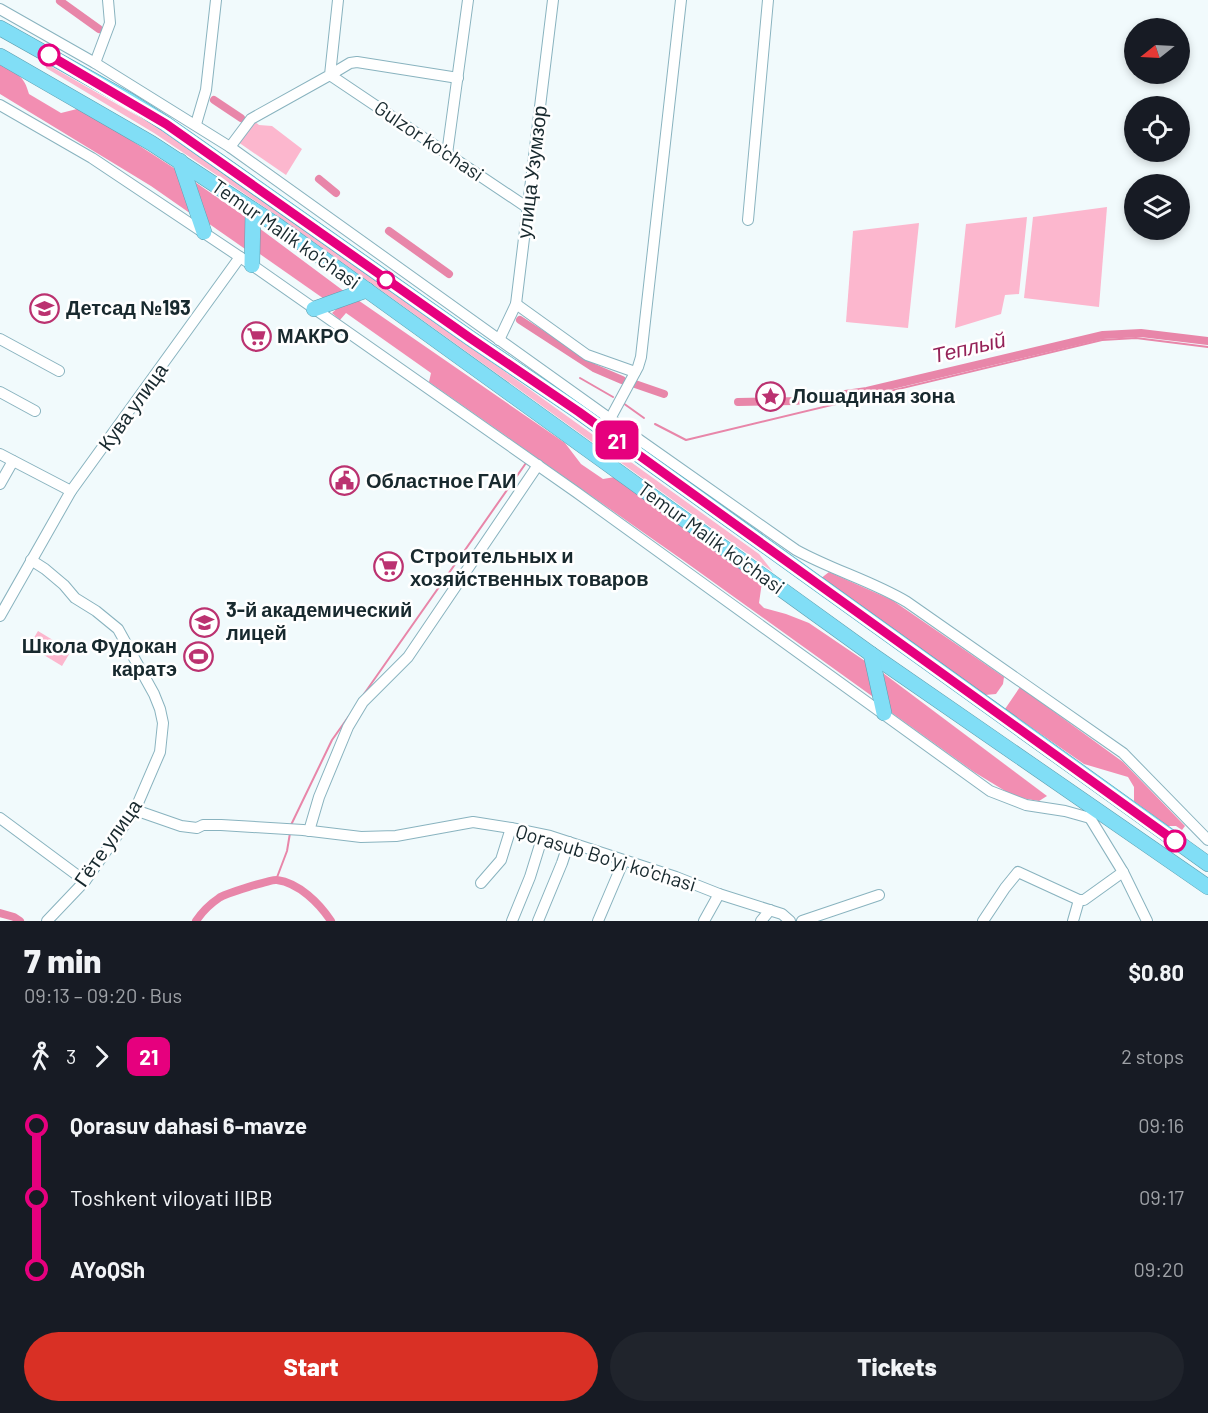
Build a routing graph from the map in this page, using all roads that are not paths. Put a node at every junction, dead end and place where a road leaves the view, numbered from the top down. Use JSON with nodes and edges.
{"nodes":[{"id":1,"x":108,"y":0,"type":"edge"},
{"id":2,"x":216,"y":0,"type":"edge"},
{"id":3,"x":338,"y":0,"type":"edge"},
{"id":4,"x":468,"y":0,"type":"edge"},
{"id":5,"x":553,"y":0,"type":"edge"},
{"id":6,"x":681,"y":0,"type":"edge"},
{"id":7,"x":768,"y":0,"type":"edge"},
{"id":8,"x":0,"y":9,"type":"edge"},
{"id":9,"x":0,"y":28,"type":"edge"},
{"id":10,"x":37,"y":48,"type":"junction"},
{"id":11,"x":0,"y":56,"type":"edge"},
{"id":12,"x":95,"y":63,"type":"junction"},
{"id":13,"x":24,"y":70,"type":"junction"},
{"id":14,"x":330,"y":75,"type":"junction"},
{"id":15,"x":458,"y":78,"type":"junction"},
{"id":16,"x":0,"y":105,"type":"edge"},
{"id":17,"x":196,"y":124,"type":"junction"},
{"id":18,"x":230,"y":147,"type":"junction"},
{"id":19,"x":447,"y":154,"type":"junction"},
{"id":20,"x":180,"y":161,"type":"junction"},
{"id":21,"x":528,"y":208,"type":"junction"},
{"id":22,"x":253,"y":210,"type":"junction"},
{"id":23,"x":748,"y":220,"type":"dead end"},
{"id":24,"x":204,"y":232,"type":"junction"},
{"id":25,"x":246,"y":261,"type":"junction"},
{"id":26,"x":367,"y":290,"type":"junction"},
{"id":27,"x":516,"y":304,"type":"junction"},
{"id":28,"x":314,"y":309,"type":"junction"},
{"id":29,"x":0,"y":339,"type":"edge"},
{"id":30,"x":499,"y":340,"type":"junction"},
{"id":31,"x":59,"y":371,"type":"dead end"},
{"id":32,"x":635,"y":372,"type":"junction"},
{"id":33,"x":0,"y":392,"type":"edge"},
{"id":34,"x":591,"y":406,"type":"junction"},
{"id":35,"x":574,"y":409,"type":"junction"},
{"id":36,"x":35,"y":411,"type":"dead end"},
{"id":37,"x":610,"y":419,"type":"junction"},
{"id":38,"x":0,"y":454,"type":"edge"},
{"id":39,"x":13,"y":461,"type":"junction"},
{"id":40,"x":538,"y":465,"type":"junction"},
{"id":41,"x":700,"y":483,"type":"junction"},
{"id":42,"x":0,"y":484,"type":"edge"},
{"id":43,"x":71,"y":491,"type":"junction"},
{"id":44,"x":706,"y":504,"type":"junction"},
{"id":45,"x":31,"y":560,"type":"junction"},
{"id":46,"x":803,"y":574,"type":"junction"},
{"id":47,"x":792,"y":597,"type":"junction"},
{"id":48,"x":0,"y":616,"type":"edge"},
{"id":49,"x":871,"y":654,"type":"junction"},
{"id":50,"x":884,"y":713,"type":"junction"},
{"id":51,"x":1109,"y":793,"type":"junction"},
{"id":52,"x":135,"y":810,"type":"junction"},
{"id":53,"x":1093,"y":814,"type":"junction"},
{"id":54,"x":0,"y":818,"type":"edge"},
{"id":55,"x":511,"y":828,"type":"junction"},
{"id":56,"x":309,"y":831,"type":"junction"},
{"id":57,"x":543,"y":835,"type":"junction"},
{"id":58,"x":1208,"y":840,"type":"edge"},
{"id":59,"x":569,"y":842,"type":"junction"},
{"id":60,"x":624,"y":860,"type":"junction"},
{"id":61,"x":1208,"y":864,"type":"edge"},
{"id":62,"x":1123,"y":872,"type":"junction"},
{"id":63,"x":85,"y":881,"type":"junction"},
{"id":64,"x":481,"y":883,"type":"dead end"},
{"id":65,"x":1208,"y":887,"type":"edge"},
{"id":66,"x":719,"y":894,"type":"junction"},
{"id":67,"x":879,"y":895,"type":"dead end"},
{"id":68,"x":1079,"y":900,"type":"junction"},
{"id":69,"x":770,"y":910,"type":"junction"},
{"id":70,"x":47,"y":921,"type":"edge"},
{"id":71,"x":512,"y":921,"type":"edge"},
{"id":72,"x":538,"y":921,"type":"edge"},
{"id":73,"x":598,"y":921,"type":"edge"},
{"id":74,"x":704,"y":921,"type":"edge"},
{"id":75,"x":761,"y":921,"type":"edge"},
{"id":76,"x":790,"y":921,"type":"edge"},
{"id":77,"x":802,"y":921,"type":"edge"},
{"id":78,"x":983,"y":921,"type":"edge"},
{"id":79,"x":1073,"y":921,"type":"edge"},
{"id":80,"x":1147,"y":921,"type":"edge"}],
"edges":[{"from":1,"to":12,"type":"street"},
{"from":2,"to":17,"type":"street"},
{"from":3,"to":14,"type":"street"},
{"from":4,"to":15,"type":"street"},
{"from":5,"to":21,"type":"street","name":"улица Узумзор"},
{"from":6,"to":32,"type":"street"},
{"from":7,"to":23,"type":"street"},
{"from":8,"to":12,"type":"street"},
{"from":9,"to":10,"type":"highway","name":"Temur Malik ko'chasi"},
{"from":10,"to":13,"type":"highway"},
{"from":10,"to":35,"type":"highway","name":"Temur Malik ko'chasi"},
{"from":11,"to":13,"type":"highway","name":"Temur Malik ko'chasi"},
{"from":12,"to":17,"type":"street"},
{"from":13,"to":20,"type":"highway","name":"Temur Malik ko'chasi"},
{"from":14,"to":15,"type":"street"},
{"from":14,"to":18,"type":"street"},
{"from":14,"to":19,"type":"street","name":"Gulzor ko'chasi"},
{"from":15,"to":19,"type":"street"},
{"from":16,"to":24,"type":"street"},
{"from":17,"to":18,"type":"street"},
{"from":18,"to":30,"type":"street"},
{"from":19,"to":21,"type":"street","name":"Gulzor ko'chasi"},
{"from":20,"to":22,"type":"highway","name":"Temur Malik ko'chasi"},
{"from":20,"to":24,"type":"highway"},
{"from":21,"to":27,"type":"street","name":"улица Узумзор"},
{"from":22,"to":25,"type":"highway"},
{"from":22,"to":26,"type":"highway","name":"Temur Malik ko'chasi"},
{"from":24,"to":25,"type":"street"},
{"from":25,"to":28,"type":"street"},
{"from":25,"to":43,"type":"street","name":"Кува улица"},
{"from":26,"to":28,"type":"highway"},
{"from":26,"to":47,"type":"highway","name":"Temur Malik ko'chasi"},
{"from":27,"to":30,"type":"street","name":"улица Узумзор"},
{"from":27,"to":32,"type":"street"},
{"from":28,"to":40,"type":"street"},
{"from":29,"to":31,"type":"street"},
{"from":30,"to":34,"type":"street"},
{"from":32,"to":37,"type":"street"},
{"from":33,"to":36,"type":"street"},
{"from":34,"to":35,"type":"street"},
{"from":34,"to":37,"type":"street"},
{"from":35,"to":44,"type":"highway","name":"Temur Malik ko'chasi"},
{"from":37,"to":41,"type":"street"},
{"from":38,"to":39,"type":"street"},
{"from":39,"to":42,"type":"street"},
{"from":39,"to":43,"type":"street"},
{"from":40,"to":50,"type":"street"},
{"from":40,"to":56,"type":"street"},
{"from":41,"to":44,"type":"street"},
{"from":41,"to":58,"type":"street"},
{"from":43,"to":45,"type":"street","name":"Кува улица"},
{"from":44,"to":46,"type":"highway","name":"Temur Malik ko'chasi"},
{"from":45,"to":48,"type":"street","name":"Кува улица"},
{"from":45,"to":52,"type":"street","name":"Гёте улица"},
{"from":46,"to":47,"type":"highway"},
{"from":46,"to":51,"type":"highway","name":"Temur Malik ko'chasi"},
{"from":47,"to":49,"type":"highway","name":"Temur Malik ko'chasi"},
{"from":49,"to":50,"type":"highway"},
{"from":49,"to":53,"type":"highway","name":"Temur Malik ko'chasi"},
{"from":50,"to":53,"type":"street"},
{"from":51,"to":53,"type":"highway"},
{"from":51,"to":61,"type":"highway","name":"Temur Malik ko'chasi"},
{"from":52,"to":56,"type":"street","name":"Qorasub Bo'yi ko'chasi"},
{"from":52,"to":63,"type":"street","name":"Гёте улица"},
{"from":53,"to":62,"type":"street"},
{"from":53,"to":65,"type":"highway","name":"Temur Malik ko'chasi"},
{"from":54,"to":63,"type":"street"},
{"from":55,"to":56,"type":"street","name":"Qorasub Bo'yi ko'chasi"},
{"from":55,"to":57,"type":"street","name":"Qorasub Bo'yi ko'chasi"},
{"from":55,"to":64,"type":"street"},
{"from":57,"to":59,"type":"street","name":"Qorasub Bo'yi ko'chasi"},
{"from":57,"to":71,"type":"street"},
{"from":59,"to":60,"type":"street","name":"Qorasub Bo'yi ko'chasi"},
{"from":59,"to":72,"type":"street"},
{"from":60,"to":66,"type":"street","name":"Qorasub Bo'yi ko'chasi"},
{"from":60,"to":73,"type":"street"},
{"from":62,"to":68,"type":"street"},
{"from":62,"to":80,"type":"street"},
{"from":63,"to":70,"type":"street","name":"Гёте улица"},
{"from":66,"to":69,"type":"street","name":"Qorasub Bo'yi ko'chasi"},
{"from":66,"to":74,"type":"street"},
{"from":67,"to":77,"type":"street"},
{"from":68,"to":78,"type":"street"},
{"from":68,"to":79,"type":"street"},
{"from":69,"to":75,"type":"street"},
{"from":69,"to":76,"type":"street","name":"Qorasub Bo'yi ko'chasi"}]}
